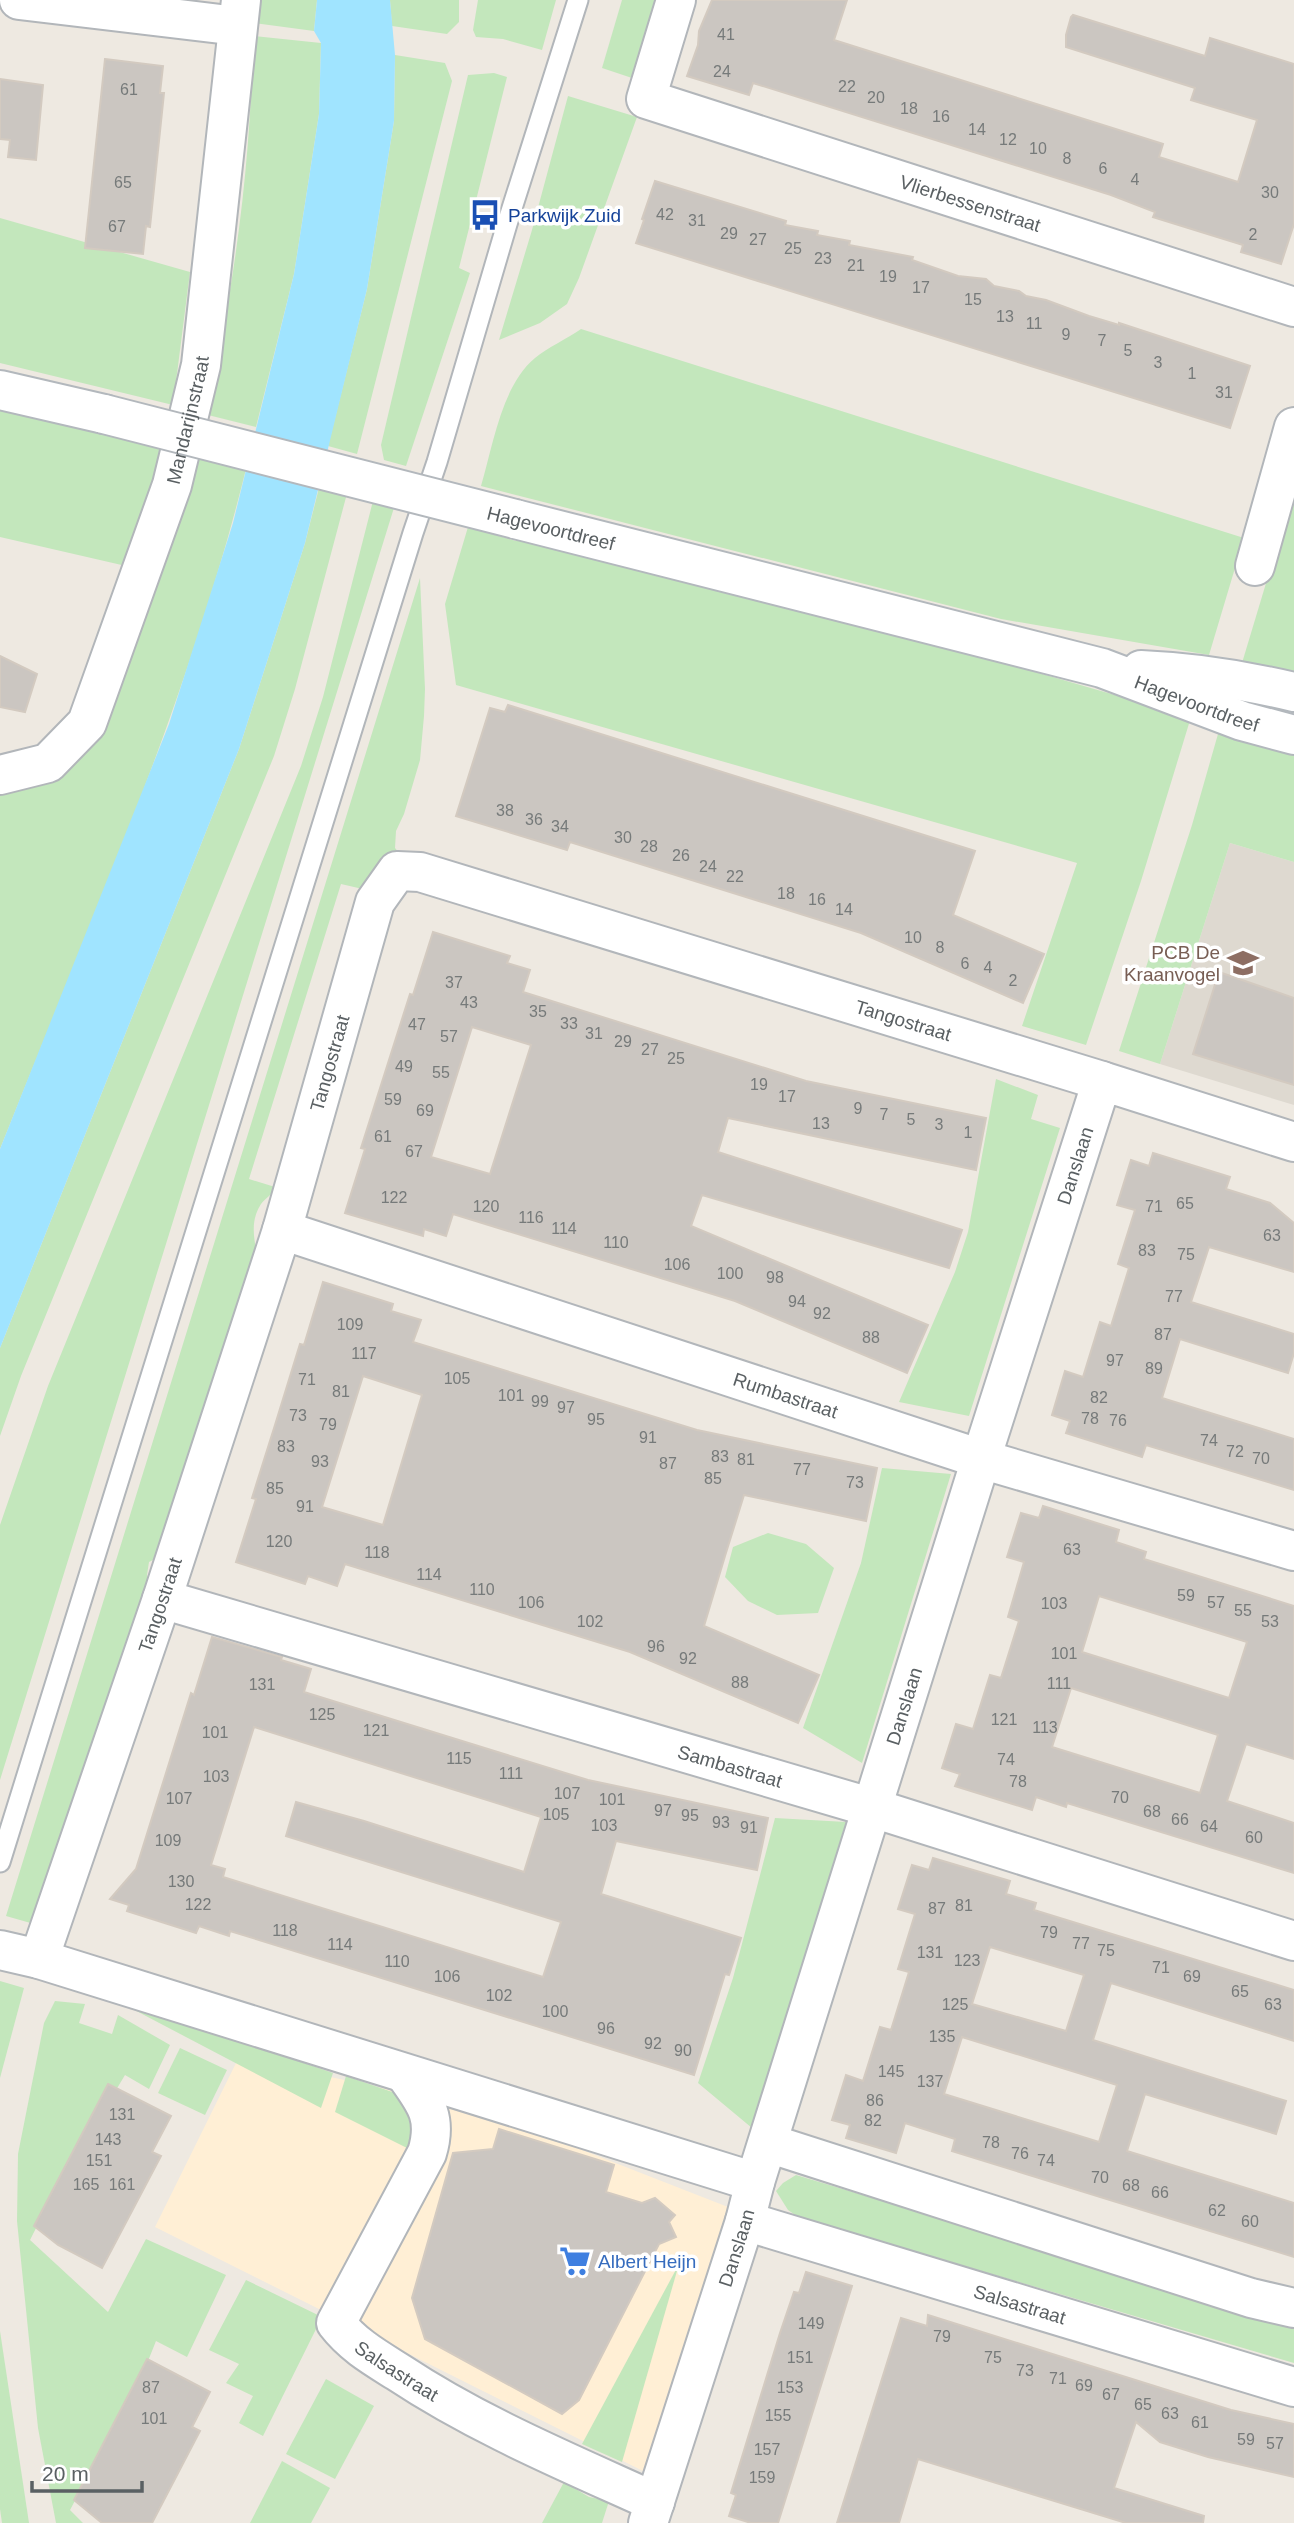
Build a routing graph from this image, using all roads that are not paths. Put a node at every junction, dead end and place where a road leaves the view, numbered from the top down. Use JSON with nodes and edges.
{"nodes":[{"id":1,"x":19,"y":0,"type":"edge"},
{"id":2,"x":578,"y":0,"type":"edge"},
{"id":3,"x":676,"y":0,"type":"edge"},
{"id":4,"x":235,"y":12,"type":"edge"},
{"id":5,"x":1294,"y":307,"type":"edge"},
{"id":6,"x":0,"y":390,"type":"edge"},
{"id":7,"x":1294,"y":427,"type":"edge"},
{"id":8,"x":1255,"y":566,"type":"dead end"},
{"id":9,"x":1181,"y":683,"type":"junction"},
{"id":10,"x":1294,"y":692,"type":"edge"},
{"id":11,"x":1294,"y":735,"type":"edge"},
{"id":12,"x":0,"y":775,"type":"edge"},
{"id":13,"x":1102,"y":1081,"type":"junction"},
{"id":14,"x":1294,"y":1142,"type":"edge"},
{"id":15,"x":282,"y":1230,"type":"junction"},
{"id":16,"x":981,"y":1459,"type":"junction"},
{"id":17,"x":1294,"y":1550,"type":"edge"},
{"id":18,"x":162,"y":1598,"type":"junction"},
{"id":19,"x":873,"y":1808,"type":"junction"},
{"id":20,"x":0,"y":1862,"type":"edge"},
{"id":21,"x":1294,"y":1941,"type":"edge"},
{"id":22,"x":0,"y":1950,"type":"edge"},
{"id":23,"x":39,"y":1959,"type":"junction"},
{"id":24,"x":405,"y":2074,"type":"junction"},
{"id":25,"x":455,"y":2090,"type":"junction"},
{"id":26,"x":432,"y":2136,"type":"junction"},
{"id":27,"x":768,"y":2143,"type":"junction"},
{"id":28,"x":755,"y":2182,"type":"junction"},
{"id":29,"x":745,"y":2221,"type":"junction"},
{"id":30,"x":1294,"y":2308,"type":"edge"},
{"id":31,"x":1294,"y":2387,"type":"edge"},
{"id":32,"x":651,"y":2513,"type":"edge"}],
"edges":[{"from":1,"to":4,"type":"street"},
{"from":2,"to":20,"type":"lane"},
{"from":3,"to":5,"type":"street","name":"Vlierbessenstraat"},
{"from":4,"to":12,"type":"street","name":"Mandarijnstraat"},
{"from":6,"to":9,"type":"street","name":"Hagevoortdreef","bridge":true},
{"from":7,"to":8,"type":"street"},
{"from":9,"to":10,"type":"street","name":"Hagevoortdreef"},
{"from":9,"to":11,"type":"street","name":"Hagevoortdreef"},
{"from":13,"to":14,"type":"street"},
{"from":13,"to":15,"type":"street","name":"Tangostraat"},
{"from":13,"to":16,"type":"street","name":"Danslaan"},
{"from":15,"to":16,"type":"street","name":"Rumbastraat"},
{"from":15,"to":18,"type":"street","name":"Tangostraat"},
{"from":16,"to":17,"type":"street","name":"Rumbastraat"},
{"from":16,"to":19,"type":"street","name":"Danslaan"},
{"from":18,"to":19,"type":"street","name":"Sambastraat"},
{"from":18,"to":23,"type":"street","name":"Tangostraat"},
{"from":19,"to":21,"type":"street","name":"Sambastraat"},
{"from":19,"to":27,"type":"street","name":"Danslaan"},
{"from":22,"to":23,"type":"street"},
{"from":23,"to":24,"type":"street"},
{"from":24,"to":25,"type":"street"},
{"from":24,"to":26,"type":"street"},
{"from":25,"to":26,"type":"street","name":"Salsastraat"},
{"from":25,"to":28,"type":"street"},
{"from":26,"to":32,"type":"street","name":"Salsastraat"},
{"from":27,"to":28,"type":"street","name":"Danslaan"},
{"from":27,"to":30,"type":"street"},
{"from":28,"to":29,"type":"street","name":"Danslaan"},
{"from":29,"to":31,"type":"street","name":"Salsastraat"},
{"from":29,"to":32,"type":"street","name":"Danslaan"}]}
